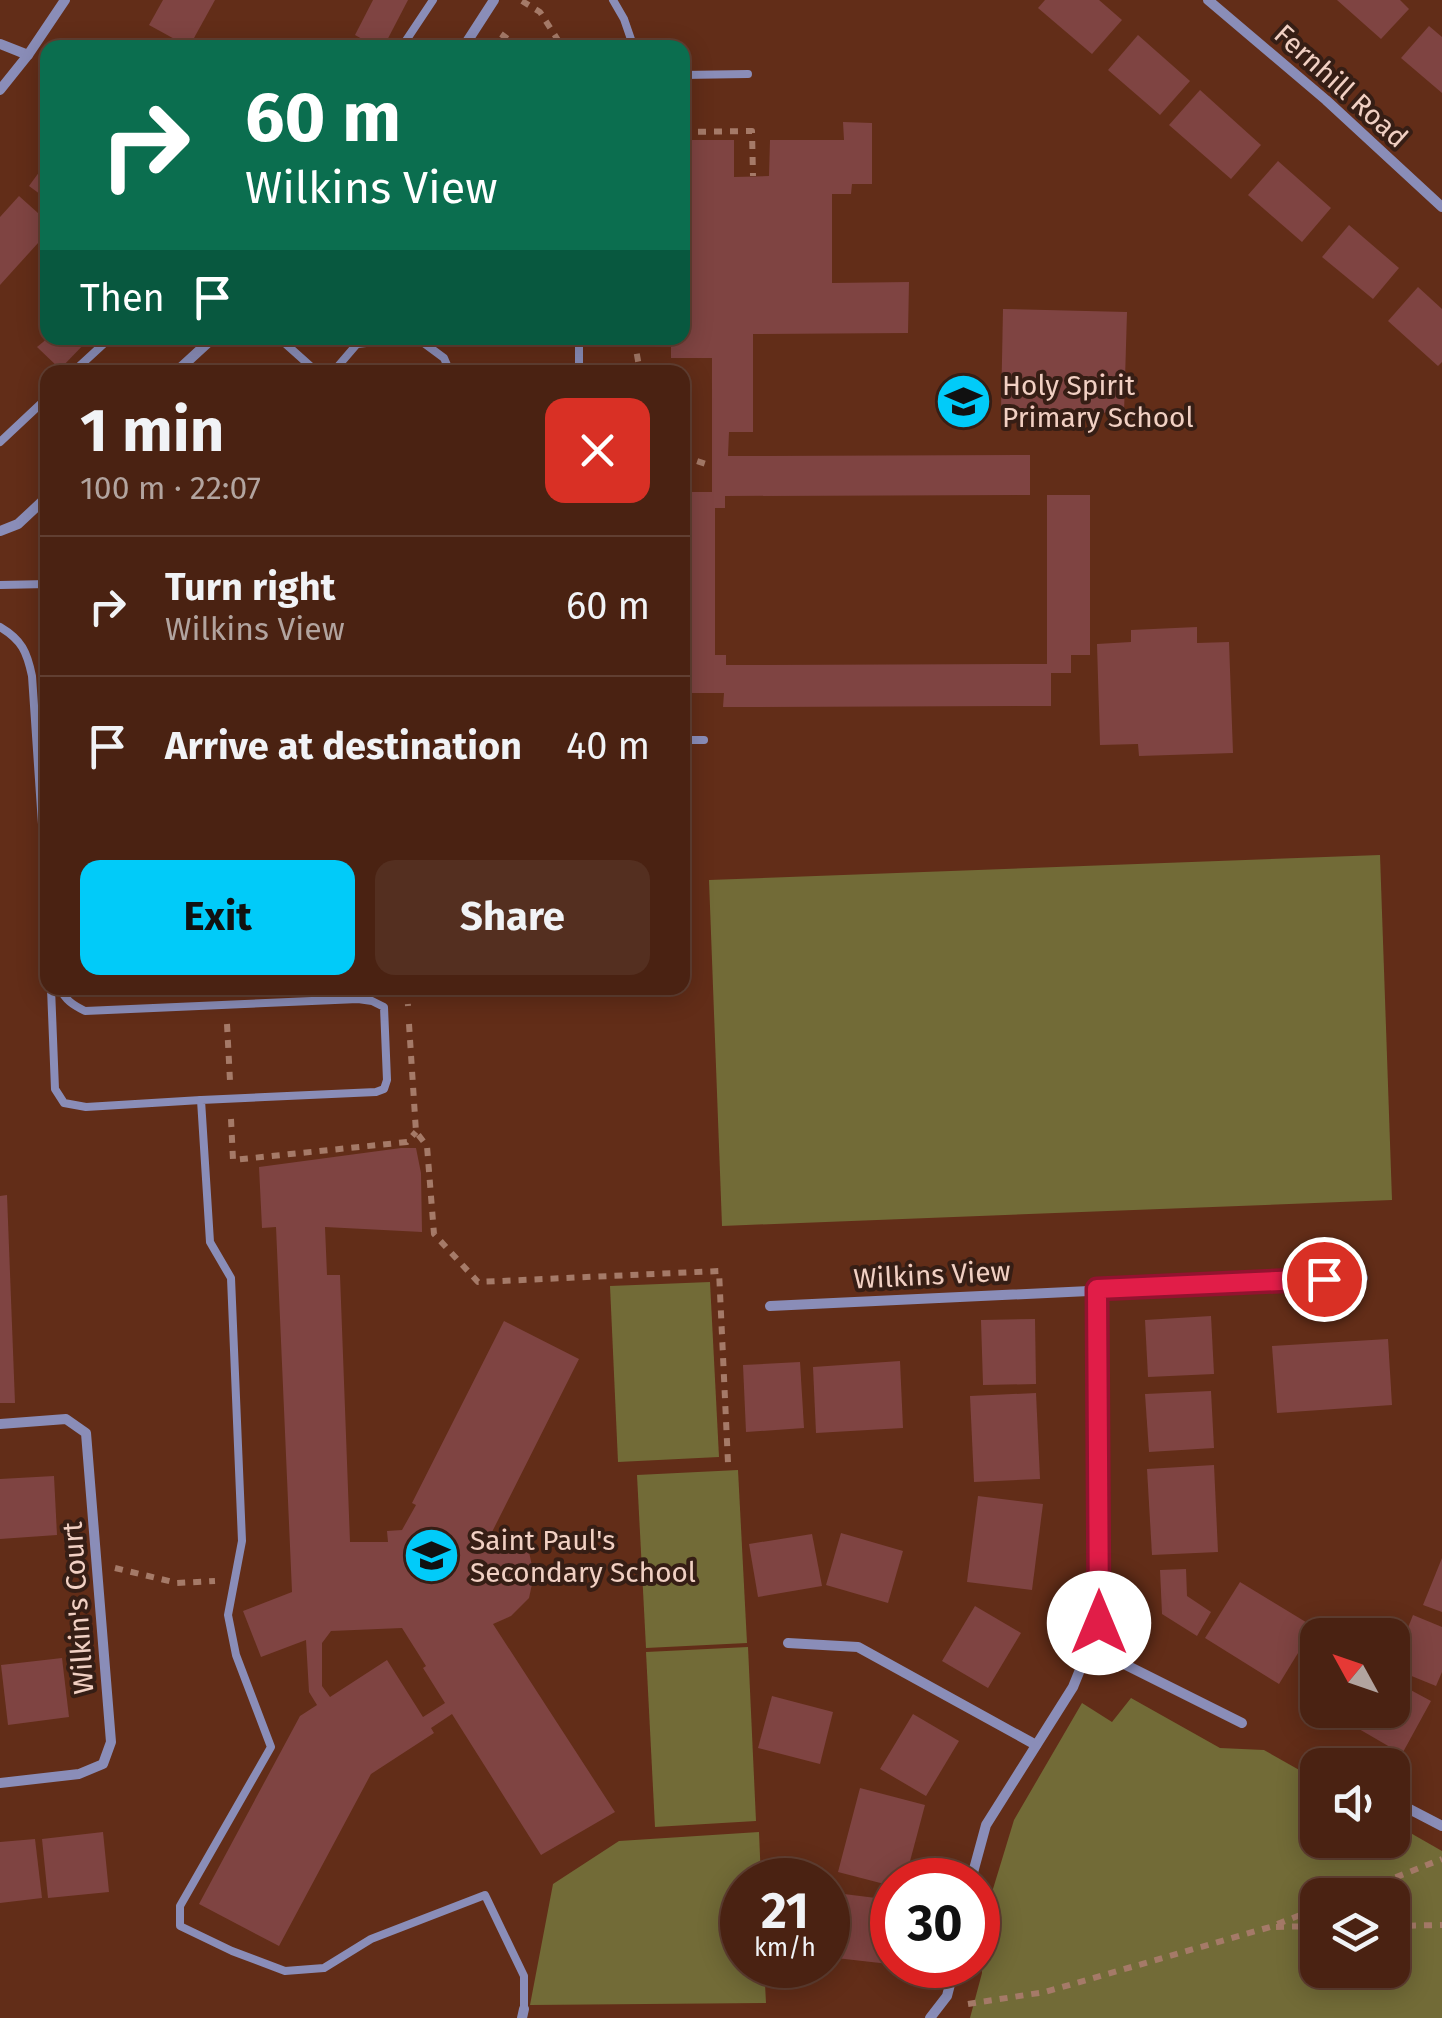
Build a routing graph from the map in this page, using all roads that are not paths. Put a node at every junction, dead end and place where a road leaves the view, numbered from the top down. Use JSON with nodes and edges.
{"nodes":[{"id":1,"x":64,"y":0,"type":"edge"},
{"id":2,"x":432,"y":0,"type":"edge"},
{"id":3,"x":494,"y":0,"type":"edge"},
{"id":4,"x":612,"y":0,"type":"edge"},
{"id":5,"x":1208,"y":0,"type":"edge"},
{"id":6,"x":406,"y":40,"type":"edge"},
{"id":7,"x":469,"y":40,"type":"edge"},
{"id":8,"x":631,"y":40,"type":"edge"},
{"id":9,"x":0,"y":44,"type":"edge"},
{"id":10,"x":28,"y":54,"type":"junction"},
{"id":11,"x":748,"y":74,"type":"dead end"},
{"id":12,"x":690,"y":75,"type":"edge"},
{"id":13,"x":0,"y":90,"type":"edge"},
{"id":14,"x":1442,"y":207,"type":"edge"},
{"id":15,"x":102,"y":345,"type":"edge"},
{"id":16,"x":205,"y":345,"type":"edge"},
{"id":17,"x":288,"y":345,"type":"edge"},
{"id":18,"x":424,"y":345,"type":"edge"},
{"id":19,"x":81,"y":365,"type":"edge"},
{"id":20,"x":183,"y":365,"type":"edge"},
{"id":21,"x":309,"y":365,"type":"edge"},
{"id":22,"x":447,"y":365,"type":"edge"},
{"id":23,"x":40,"y":404,"type":"edge"},
{"id":24,"x":0,"y":442,"type":"edge"},
{"id":25,"x":40,"y":503,"type":"edge"},
{"id":26,"x":0,"y":531,"type":"edge"},
{"id":27,"x":40,"y":584,"type":"edge"},
{"id":28,"x":0,"y":585,"type":"edge"},
{"id":29,"x":0,"y":627,"type":"edge"},
{"id":30,"x":690,"y":740,"type":"edge"},
{"id":31,"x":704,"y":740,"type":"dead end"},
{"id":32,"x":40,"y":794,"type":"edge"},
{"id":33,"x":50,"y":995,"type":"edge"},
{"id":34,"x":64,"y":995,"type":"edge"},
{"id":35,"x":201,"y":1100,"type":"junction"},
{"id":36,"x":1363,"y":1278,"type":"dead end"},
{"id":37,"x":1097,"y":1289,"type":"junction"},
{"id":38,"x":770,"y":1306,"type":"dead end"},
{"id":39,"x":0,"y":1424,"type":"edge"},
{"id":40,"x":788,"y":1643,"type":"dead end"},
{"id":41,"x":1088,"y":1651,"type":"junction"},
{"id":42,"x":1242,"y":1723,"type":"dead end"},
{"id":43,"x":1036,"y":1744,"type":"junction"},
{"id":44,"x":0,"y":1783,"type":"edge"},
{"id":45,"x":1410,"y":1808,"type":"edge"},
{"id":46,"x":1441,"y":1823,"type":"edge"},
{"id":47,"x":977,"y":1858,"type":"edge"},
{"id":48,"x":950,"y":1988,"type":"edge"},
{"id":49,"x":523,"y":2014,"type":"edge"},
{"id":50,"x":930,"y":2018,"type":"edge"}],
"edges":[{"from":1,"to":10,"type":"street"},
{"from":2,"to":6,"type":"lane"},
{"from":3,"to":7,"type":"street"},
{"from":4,"to":8,"type":"lane"},
{"from":5,"to":14,"type":"street","name":"Fernhill Road"},
{"from":9,"to":10,"type":"street"},
{"from":10,"to":13,"type":"street"},
{"from":11,"to":12,"type":"lane"},
{"from":15,"to":19,"type":"lane"},
{"from":16,"to":20,"type":"street"},
{"from":17,"to":21,"type":"lane"},
{"from":18,"to":22,"type":"lane"},
{"from":23,"to":24,"type":"lane"},
{"from":25,"to":26,"type":"street"},
{"from":27,"to":28,"type":"lane"},
{"from":29,"to":32,"type":"lane"},
{"from":30,"to":31,"type":"lane"},
{"from":33,"to":35,"type":"lane"},
{"from":34,"to":35,"type":"lane"},
{"from":35,"to":49,"type":"lane"},
{"from":36,"to":37,"type":"street","name":"Wilkins View"},
{"from":37,"to":38,"type":"street","name":"Wilkins View"},
{"from":37,"to":41,"type":"street"},
{"from":39,"to":44,"type":"street","name":"Wilkin's Court"},
{"from":40,"to":43,"type":"street"},
{"from":41,"to":42,"type":"street"},
{"from":41,"to":43,"type":"street"},
{"from":43,"to":47,"type":"street"},
{"from":45,"to":46,"type":"street"},
{"from":48,"to":50,"type":"street"}]}
